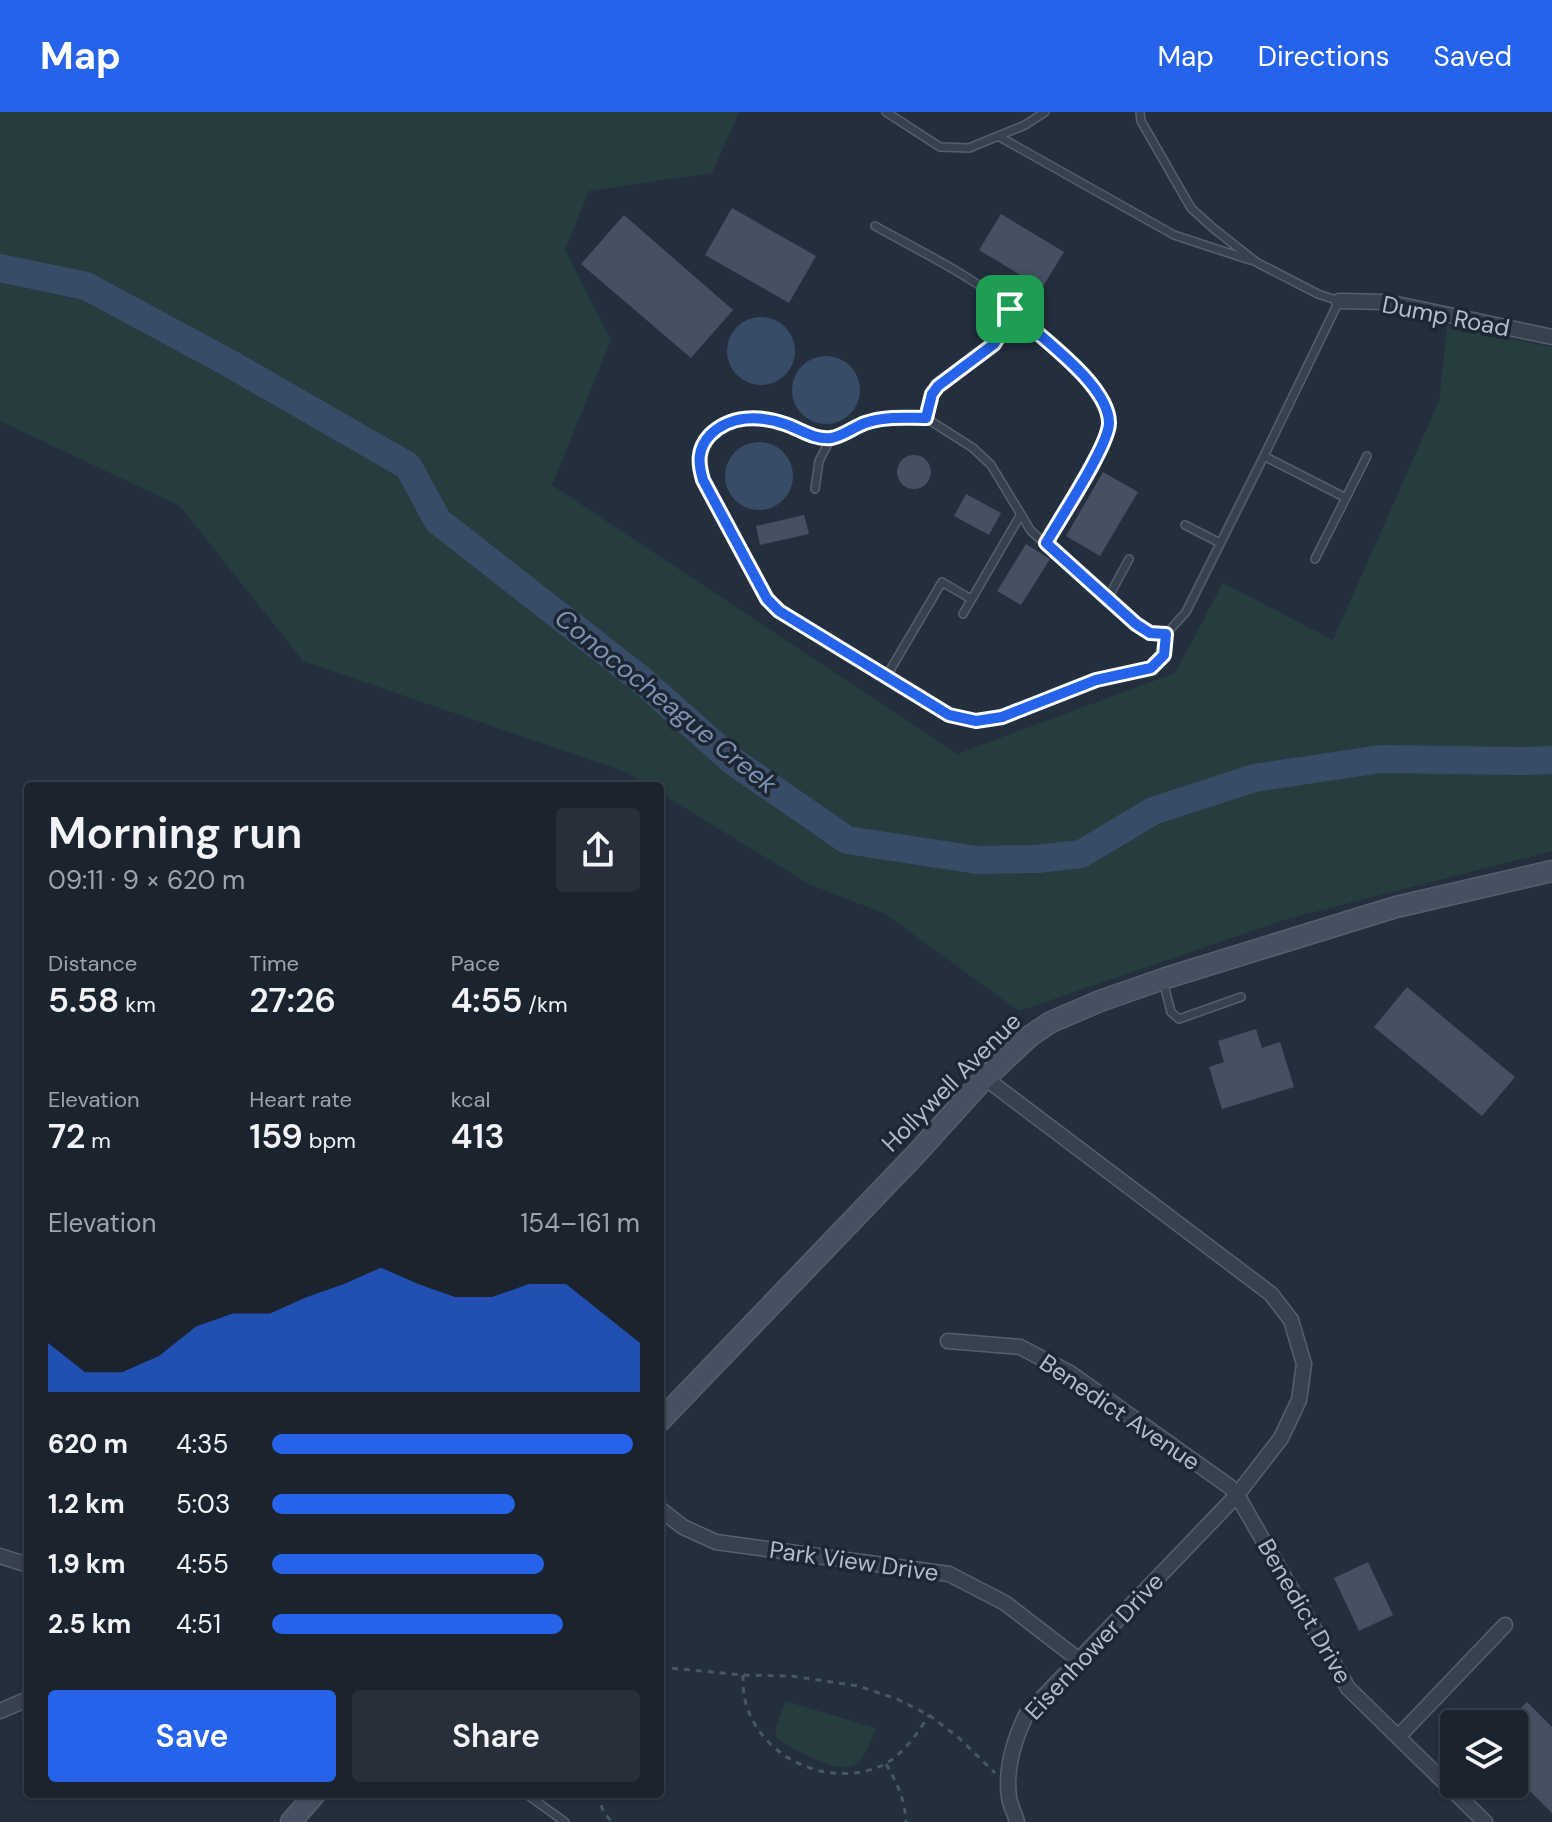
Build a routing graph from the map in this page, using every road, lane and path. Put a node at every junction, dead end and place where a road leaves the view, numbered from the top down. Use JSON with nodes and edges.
{"nodes":[{"id":1,"x":886,"y":112,"type":"edge"},
{"id":2,"x":1045,"y":112,"type":"edge"},
{"id":3,"x":1132,"y":112,"type":"edge"},
{"id":4,"x":1140,"y":117,"type":"edge"},
{"id":5,"x":998,"y":136,"type":"junction"},
{"id":6,"x":875,"y":226,"type":"dead end"},
{"id":7,"x":1256,"y":262,"type":"junction"},
{"id":8,"x":1339,"y":301,"type":"junction"},
{"id":9,"x":1010,"y":309,"type":"junction"},
{"id":10,"x":1552,"y":337,"type":"edge"},
{"id":11,"x":926,"y":418,"type":"junction"},
{"id":12,"x":831,"y":438,"type":"junction"},
{"id":13,"x":1264,"y":456,"type":"junction"},
{"id":14,"x":1367,"y":456,"type":"dead end"},
{"id":15,"x":815,"y":489,"type":"dead end"},
{"id":16,"x":1346,"y":498,"type":"junction"},
{"id":17,"x":1021,"y":514,"type":"junction"},
{"id":18,"x":1185,"y":525,"type":"dead end"},
{"id":19,"x":1046,"y":543,"type":"junction"},
{"id":20,"x":1220,"y":543,"type":"junction"},
{"id":21,"x":1129,"y":559,"type":"dead end"},
{"id":22,"x":1315,"y":559,"type":"dead end"},
{"id":23,"x":1108,"y":598,"type":"junction"},
{"id":24,"x":971,"y":599,"type":"junction"},
{"id":25,"x":963,"y":614,"type":"dead end"},
{"id":26,"x":1166,"y":634,"type":"junction"},
{"id":27,"x":886,"y":677,"type":"junction"},
{"id":28,"x":1552,"y":871,"type":"edge"},
{"id":29,"x":1163,"y":979,"type":"junction"},
{"id":30,"x":1241,"y":997,"type":"dead end"},
{"id":31,"x":985,"y":1078,"type":"junction"},
{"id":32,"x":948,"y":1341,"type":"dead end"},
{"id":33,"x":664,"y":1417,"type":"edge"},
{"id":34,"x":1237,"y":1495,"type":"junction"},
{"id":35,"x":664,"y":1512,"type":"edge"},
{"id":36,"x":0,"y":1556,"type":"edge"},
{"id":37,"x":24,"y":1564,"type":"edge"},
{"id":38,"x":1505,"y":1625,"type":"dead end"},
{"id":39,"x":1079,"y":1660,"type":"junction"},
{"id":40,"x":664,"y":1667,"type":"edge"},
{"id":41,"x":743,"y":1675,"type":"junction"},
{"id":42,"x":24,"y":1701,"type":"edge"},
{"id":43,"x":0,"y":1711,"type":"edge"},
{"id":44,"x":929,"y":1715,"type":"junction"},
{"id":45,"x":1398,"y":1737,"type":"junction"},
{"id":46,"x":886,"y":1764,"type":"junction"},
{"id":47,"x":1009,"y":1788,"type":"junction"},
{"id":48,"x":312,"y":1798,"type":"edge"},
{"id":49,"x":532,"y":1798,"type":"edge"},
{"id":50,"x":598,"y":1798,"type":"edge"},
{"id":51,"x":291,"y":1822,"type":"edge"},
{"id":52,"x":565,"y":1822,"type":"edge"},
{"id":53,"x":612,"y":1822,"type":"edge"},
{"id":54,"x":906,"y":1822,"type":"edge"},
{"id":55,"x":1017,"y":1822,"type":"edge"},
{"id":56,"x":1485,"y":1822,"type":"edge"}],
"edges":[{"from":1,"to":5,"type":"lane"},
{"from":2,"to":5,"type":"lane"},
{"from":3,"to":4,"type":"lane"},
{"from":4,"to":7,"type":"lane"},
{"from":5,"to":7,"type":"lane"},
{"from":6,"to":9,"type":"lane"},
{"from":7,"to":8,"type":"lane"},
{"from":8,"to":10,"type":"street","name":"Dump Road"},
{"from":8,"to":13,"type":"lane"},
{"from":9,"to":11,"type":"lane"},
{"from":9,"to":19,"type":"lane"},
{"from":11,"to":12,"type":"lane"},
{"from":11,"to":17,"type":"lane"},
{"from":12,"to":15,"type":"lane"},
{"from":12,"to":27,"type":"lane"},
{"from":13,"to":16,"type":"lane"},
{"from":13,"to":20,"type":"lane"},
{"from":14,"to":16,"type":"lane"},
{"from":16,"to":22,"type":"lane"},
{"from":17,"to":19,"type":"lane"},
{"from":17,"to":24,"type":"lane"},
{"from":18,"to":20,"type":"lane"},
{"from":19,"to":23,"type":"lane"},
{"from":20,"to":26,"type":"lane"},
{"from":21,"to":23,"type":"lane"},
{"from":23,"to":26,"type":"lane"},
{"from":24,"to":25,"type":"lane"},
{"from":24,"to":27,"type":"lane"},
{"from":26,"to":27,"type":"lane"},
{"from":28,"to":29,"type":"street","name":"Hollywell Avenue"},
{"from":29,"to":30,"type":"lane"},
{"from":29,"to":31,"type":"street","name":"Hollywell Avenue"},
{"from":31,"to":33,"type":"street","name":"Hollywell Avenue"},
{"from":31,"to":34,"type":"street","name":"Eisenhower Drive"},
{"from":32,"to":34,"type":"street","name":"Benedict Avenue"},
{"from":34,"to":39,"type":"street","name":"Eisenhower Drive"},
{"from":34,"to":45,"type":"street","name":"Benedict Drive"},
{"from":35,"to":39,"type":"street","name":"Park View Drive"},
{"from":36,"to":37,"type":"street"},
{"from":38,"to":45,"type":"street"},
{"from":39,"to":47,"type":"street","name":"Eisenhower Drive"},
{"from":40,"to":41,"type":"path"},
{"from":41,"to":44,"type":"path"},
{"from":41,"to":46,"type":"path"},
{"from":42,"to":43,"type":"street"},
{"from":44,"to":46,"type":"path"},
{"from":44,"to":47,"type":"path"},
{"from":45,"to":56,"type":"street","name":"Benedict Drive"},
{"from":46,"to":54,"type":"path"},
{"from":47,"to":55,"type":"street","name":"Eisenhower Drive"},
{"from":48,"to":51,"type":"street"},
{"from":49,"to":52,"type":"lane"},
{"from":50,"to":53,"type":"path"}]}
